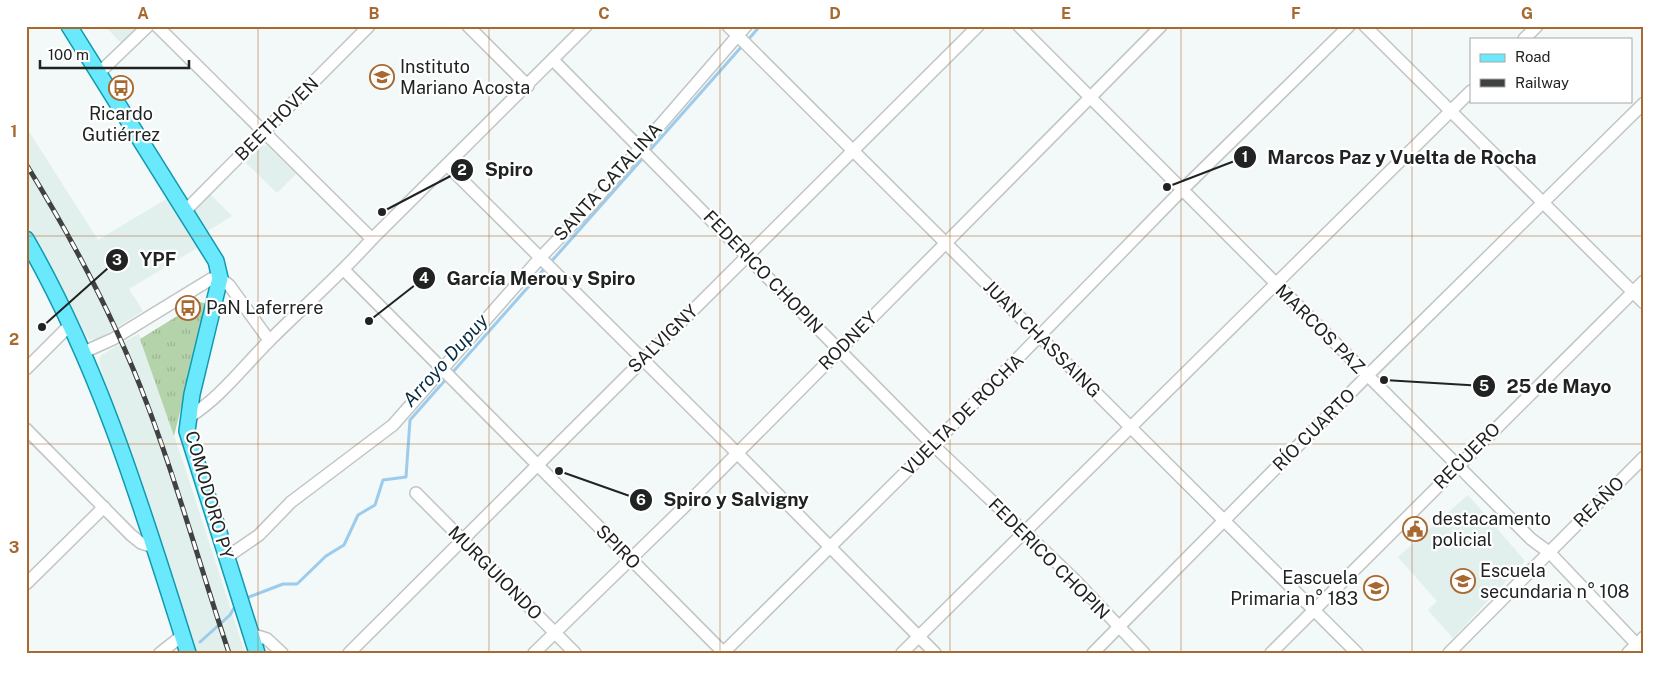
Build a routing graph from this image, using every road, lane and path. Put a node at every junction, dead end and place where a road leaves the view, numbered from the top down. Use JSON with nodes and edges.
{"nodes":[{"id":1,"x":69,"y":26,"type":"edge"},
{"id":2,"x":148,"y":26,"type":"edge"},
{"id":3,"x":157,"y":26,"type":"edge"},
{"id":4,"x":369,"y":26,"type":"edge"},
{"id":5,"x":468,"y":26,"type":"edge"},
{"id":6,"x":586,"y":26,"type":"edge"},
{"id":7,"x":728,"y":26,"type":"edge"},
{"id":8,"x":746,"y":26,"type":"edge"},
{"id":9,"x":978,"y":26,"type":"edge"},
{"id":10,"x":1019,"y":26,"type":"edge"},
{"id":11,"x":1161,"y":26,"type":"edge"},
{"id":12,"x":1349,"y":26,"type":"edge"},
{"id":13,"x":1365,"y":26,"type":"edge"},
{"id":14,"x":1537,"y":26,"type":"edge"},
{"id":15,"x":739,"y":38,"type":"junction"},
{"id":16,"x":1525,"y":38,"type":"edge"},
{"id":17,"x":553,"y":60,"type":"junction"},
{"id":18,"x":99,"y":73,"type":"junction"},
{"id":19,"x":528,"y":86,"type":"junction"},
{"id":20,"x":1470,"y":91,"type":"edge"},
{"id":21,"x":1089,"y":98,"type":"junction"},
{"id":22,"x":1644,"y":103,"type":"edge"},
{"id":23,"x":1450,"y":112,"type":"junction"},
{"id":24,"x":263,"y":132,"type":"junction"},
{"id":25,"x":641,"y":148,"type":"junction"},
{"id":26,"x":853,"y":149,"type":"junction"},
{"id":27,"x":447,"y":165,"type":"junction"},
{"id":28,"x":1181,"y":191,"type":"junction"},
{"id":29,"x":1543,"y":202,"type":"junction"},
{"id":30,"x":185,"y":211,"type":"junction"},
{"id":31,"x":26,"y":239,"type":"edge"},
{"id":32,"x":372,"y":239,"type":"junction"},
{"id":33,"x":946,"y":243,"type":"junction"},
{"id":34,"x":749,"y":256,"type":"junction"},
{"id":35,"x":541,"y":259,"type":"junction"},
{"id":36,"x":344,"y":270,"type":"junction"},
{"id":37,"x":220,"y":278,"type":"junction"},
{"id":38,"x":1644,"y":281,"type":"edge"},
{"id":39,"x":1275,"y":284,"type":"junction"},
{"id":40,"x":1633,"y":292,"type":"junction"},
{"id":41,"x":1644,"y":303,"type":"edge"},
{"id":42,"x":72,"y":324,"type":"junction"},
{"id":43,"x":1040,"y":337,"type":"junction"},
{"id":44,"x":269,"y":340,"type":"junction"},
{"id":45,"x":839,"y":350,"type":"junction"},
{"id":46,"x":84,"y":352,"type":"junction"},
{"id":47,"x":642,"y":359,"type":"junction"},
{"id":48,"x":26,"y":369,"type":"edge"},
{"id":49,"x":444,"y":371,"type":"junction"},
{"id":50,"x":1367,"y":376,"type":"junction"},
{"id":51,"x":189,"y":417,"type":"junction"},
{"id":52,"x":1130,"y":427,"type":"junction"},
{"id":53,"x":26,"y":429,"type":"edge"},
{"id":54,"x":933,"y":445,"type":"junction"},
{"id":55,"x":736,"y":452,"type":"junction"},
{"id":56,"x":1644,"y":457,"type":"edge"},
{"id":57,"x":1457,"y":465,"type":"junction"},
{"id":58,"x":537,"y":466,"type":"junction"},
{"id":59,"x":416,"y":493,"type":"dead end"},
{"id":60,"x":104,"y":507,"type":"junction"},
{"id":61,"x":1224,"y":519,"type":"junction"},
{"id":62,"x":1023,"y":531,"type":"junction"},
{"id":63,"x":462,"y":539,"type":"junction"},
{"id":64,"x":829,"y":546,"type":"junction"},
{"id":65,"x":154,"y":547,"type":"junction"},
{"id":66,"x":1550,"y":553,"type":"junction"},
{"id":67,"x":227,"y":557,"type":"junction"},
{"id":68,"x":630,"y":558,"type":"junction"},
{"id":69,"x":26,"y":584,"type":"edge"},
{"id":70,"x":1313,"y":610,"type":"junction"},
{"id":71,"x":1118,"y":628,"type":"junction"},
{"id":72,"x":554,"y":632,"type":"junction"},
{"id":73,"x":251,"y":634,"type":"junction"},
{"id":74,"x":183,"y":635,"type":"junction"},
{"id":75,"x":918,"y":636,"type":"junction"},
{"id":76,"x":1638,"y":647,"type":"edge"},
{"id":77,"x":160,"y":653,"type":"edge"},
{"id":78,"x":188,"y":653,"type":"edge"},
{"id":79,"x":257,"y":653,"type":"edge"},
{"id":80,"x":282,"y":653,"type":"edge"},
{"id":81,"x":349,"y":653,"type":"edge"},
{"id":82,"x":534,"y":653,"type":"edge"},
{"id":83,"x":575,"y":653,"type":"edge"},
{"id":84,"x":724,"y":653,"type":"edge"},
{"id":85,"x":902,"y":653,"type":"edge"},
{"id":86,"x":935,"y":653,"type":"edge"},
{"id":87,"x":1093,"y":653,"type":"edge"},
{"id":88,"x":1144,"y":653,"type":"edge"},
{"id":89,"x":1271,"y":653,"type":"edge"},
{"id":90,"x":1356,"y":653,"type":"edge"},
{"id":91,"x":1449,"y":653,"type":"edge"}],
"edges":[{"from":1,"to":18,"type":"main road"},
{"from":2,"to":18,"type":"street"},
{"from":3,"to":24,"type":"street"},
{"from":4,"to":24,"type":"street","name":"BEETHOVEN"},
{"from":5,"to":19,"type":"street"},
{"from":6,"to":17,"type":"street"},
{"from":7,"to":15,"type":"street","name":"JUAN CHASSAING"},
{"from":8,"to":15,"type":"street","name":"SANTA CATALINA"},
{"from":9,"to":26,"type":"street","name":"SALVIGNY"},
{"from":10,"to":21,"type":"street","name":"MARCOS PAZ"},
{"from":11,"to":21,"type":"street","name":"RODNEY"},
{"from":12,"to":28,"type":"street","name":"VUELTA DE ROCHA"},
{"from":13,"to":23,"type":"street"},
{"from":14,"to":16,"type":"street"},
{"from":15,"to":25,"type":"street","name":"SANTA CATALINA"},
{"from":15,"to":26,"type":"street","name":"JUAN CHASSAING"},
{"from":17,"to":19,"type":"street"},
{"from":17,"to":25,"type":"street","name":"FEDERICO CHOPIN"},
{"from":18,"to":30,"type":"main road"},
{"from":19,"to":27,"type":"street"},
{"from":20,"to":23,"type":"street"},
{"from":21,"to":28,"type":"street","name":"MARCOS PAZ"},
{"from":21,"to":33,"type":"street","name":"RODNEY"},
{"from":22,"to":29,"type":"street","name":"RÍO CUARTO"},
{"from":23,"to":29,"type":"street"},
{"from":23,"to":39,"type":"street"},
{"from":24,"to":30,"type":"street","name":"BEETHOVEN"},
{"from":24,"to":32,"type":"street"},
{"from":25,"to":34,"type":"street","name":"FEDERICO CHOPIN"},
{"from":25,"to":35,"type":"street","name":"SANTA CATALINA"},
{"from":26,"to":33,"type":"street","name":"JUAN CHASSAING"},
{"from":26,"to":34,"type":"street","name":"SALVIGNY"},
{"from":27,"to":32,"type":"street"},
{"from":27,"to":35,"type":"street"},
{"from":28,"to":39,"type":"street","name":"MARCOS PAZ"},
{"from":28,"to":43,"type":"street","name":"VUELTA DE ROCHA"},
{"from":29,"to":40,"type":"street"},
{"from":29,"to":50,"type":"street","name":"RÍO CUARTO"},
{"from":30,"to":37,"type":"main road"},
{"from":31,"to":42,"type":"main road"},
{"from":32,"to":36,"type":"street"},
{"from":33,"to":43,"type":"street","name":"JUAN CHASSAING"},
{"from":33,"to":45,"type":"street","name":"RODNEY"},
{"from":34,"to":45,"type":"street","name":"FEDERICO CHOPIN"},
{"from":34,"to":47,"type":"street","name":"SALVIGNY"},
{"from":35,"to":47,"type":"street"},
{"from":35,"to":49,"type":"street","name":"SANTA CATALINA"},
{"from":36,"to":44,"type":"street"},
{"from":36,"to":49,"type":"street","name":"SPIRO"},
{"from":37,"to":44,"type":"street"},
{"from":37,"to":46,"type":"street"},
{"from":37,"to":51,"type":"main road","name":"COMODORO PY"},
{"from":38,"to":40,"type":"street","name":"RECUERO"},
{"from":39,"to":50,"type":"street","name":"MARCOS PAZ"},
{"from":39,"to":52,"type":"street"},
{"from":40,"to":41,"type":"street"},
{"from":40,"to":57,"type":"street","name":"RECUERO"},
{"from":42,"to":46,"type":"main road"},
{"from":42,"to":48,"type":"street"},
{"from":43,"to":52,"type":"street","name":"JUAN CHASSAING"},
{"from":43,"to":54,"type":"street","name":"VUELTA DE ROCHA"},
{"from":44,"to":51,"type":"street"},
{"from":45,"to":54,"type":"street","name":"FEDERICO CHOPIN"},
{"from":45,"to":55,"type":"street","name":"RODNEY"},
{"from":46,"to":65,"type":"main road"},
{"from":47,"to":55,"type":"street"},
{"from":47,"to":58,"type":"street","name":"SALVIGNY"},
{"from":49,"to":58,"type":"street","name":"SPIRO"},
{"from":49,"to":67,"type":"street","name":"SANTA CATALINA"},
{"from":50,"to":57,"type":"street","name":"MARCOS PAZ"},
{"from":50,"to":61,"type":"street","name":"RÍO CUARTO"},
{"from":51,"to":67,"type":"main road","name":"COMODORO PY"},
{"from":52,"to":61,"type":"street","name":"JUAN CHASSAING"},
{"from":52,"to":62,"type":"street"},
{"from":53,"to":60,"type":"street"},
{"from":54,"to":62,"type":"street","name":"FEDERICO CHOPIN"},
{"from":54,"to":64,"type":"street","name":"VUELTA DE ROCHA"},
{"from":55,"to":64,"type":"street"},
{"from":55,"to":68,"type":"street","name":"RODNEY"},
{"from":56,"to":66,"type":"street","name":"REAÑO"},
{"from":57,"to":66,"type":"street","name":"MARCOS PAZ"},
{"from":57,"to":70,"type":"street","name":"RECUERO"},
{"from":58,"to":63,"type":"street","name":"SALVIGNY"},
{"from":58,"to":68,"type":"street","name":"SPIRO"},
{"from":59,"to":63,"type":"street","name":"MURGUIONDO"},
{"from":60,"to":65,"type":"street"},
{"from":60,"to":69,"type":"street"},
{"from":61,"to":70,"type":"street","name":"JUAN CHASSAING"},
{"from":61,"to":71,"type":"street","name":"RÍO CUARTO"},
{"from":62,"to":71,"type":"street","name":"FEDERICO CHOPIN"},
{"from":62,"to":75,"type":"street"},
{"from":63,"to":72,"type":"street","name":"MURGUIONDO"},
{"from":63,"to":81,"type":"street","name":"SALVIGNY"},
{"from":64,"to":75,"type":"street"},
{"from":64,"to":84,"type":"street","name":"VUELTA DE ROCHA"},
{"from":65,"to":74,"type":"main road"},
{"from":66,"to":76,"type":"street","name":"MARCOS PAZ"},
{"from":66,"to":91,"type":"street","name":"REAÑO"},
{"from":67,"to":73,"type":"main road","name":"COMODORO PY"},
{"from":68,"to":72,"type":"street","name":"RODNEY"},
{"from":68,"to":84,"type":"street","name":"SPIRO"},
{"from":70,"to":89,"type":"street","name":"RECUERO"},
{"from":70,"to":90,"type":"street","name":"JUAN CHASSAING"},
{"from":71,"to":87,"type":"street","name":"RÍO CUARTO"},
{"from":71,"to":88,"type":"street","name":"FEDERICO CHOPIN"},
{"from":72,"to":82,"type":"street","name":"RODNEY"},
{"from":72,"to":83,"type":"street","name":"MURGUIONDO"},
{"from":73,"to":79,"type":"main road","name":"COMODORO PY"},
{"from":73,"to":80,"type":"street"},
{"from":74,"to":77,"type":"street"},
{"from":74,"to":78,"type":"main road"},
{"from":75,"to":85,"type":"street"},
{"from":75,"to":86,"type":"street"}]}
